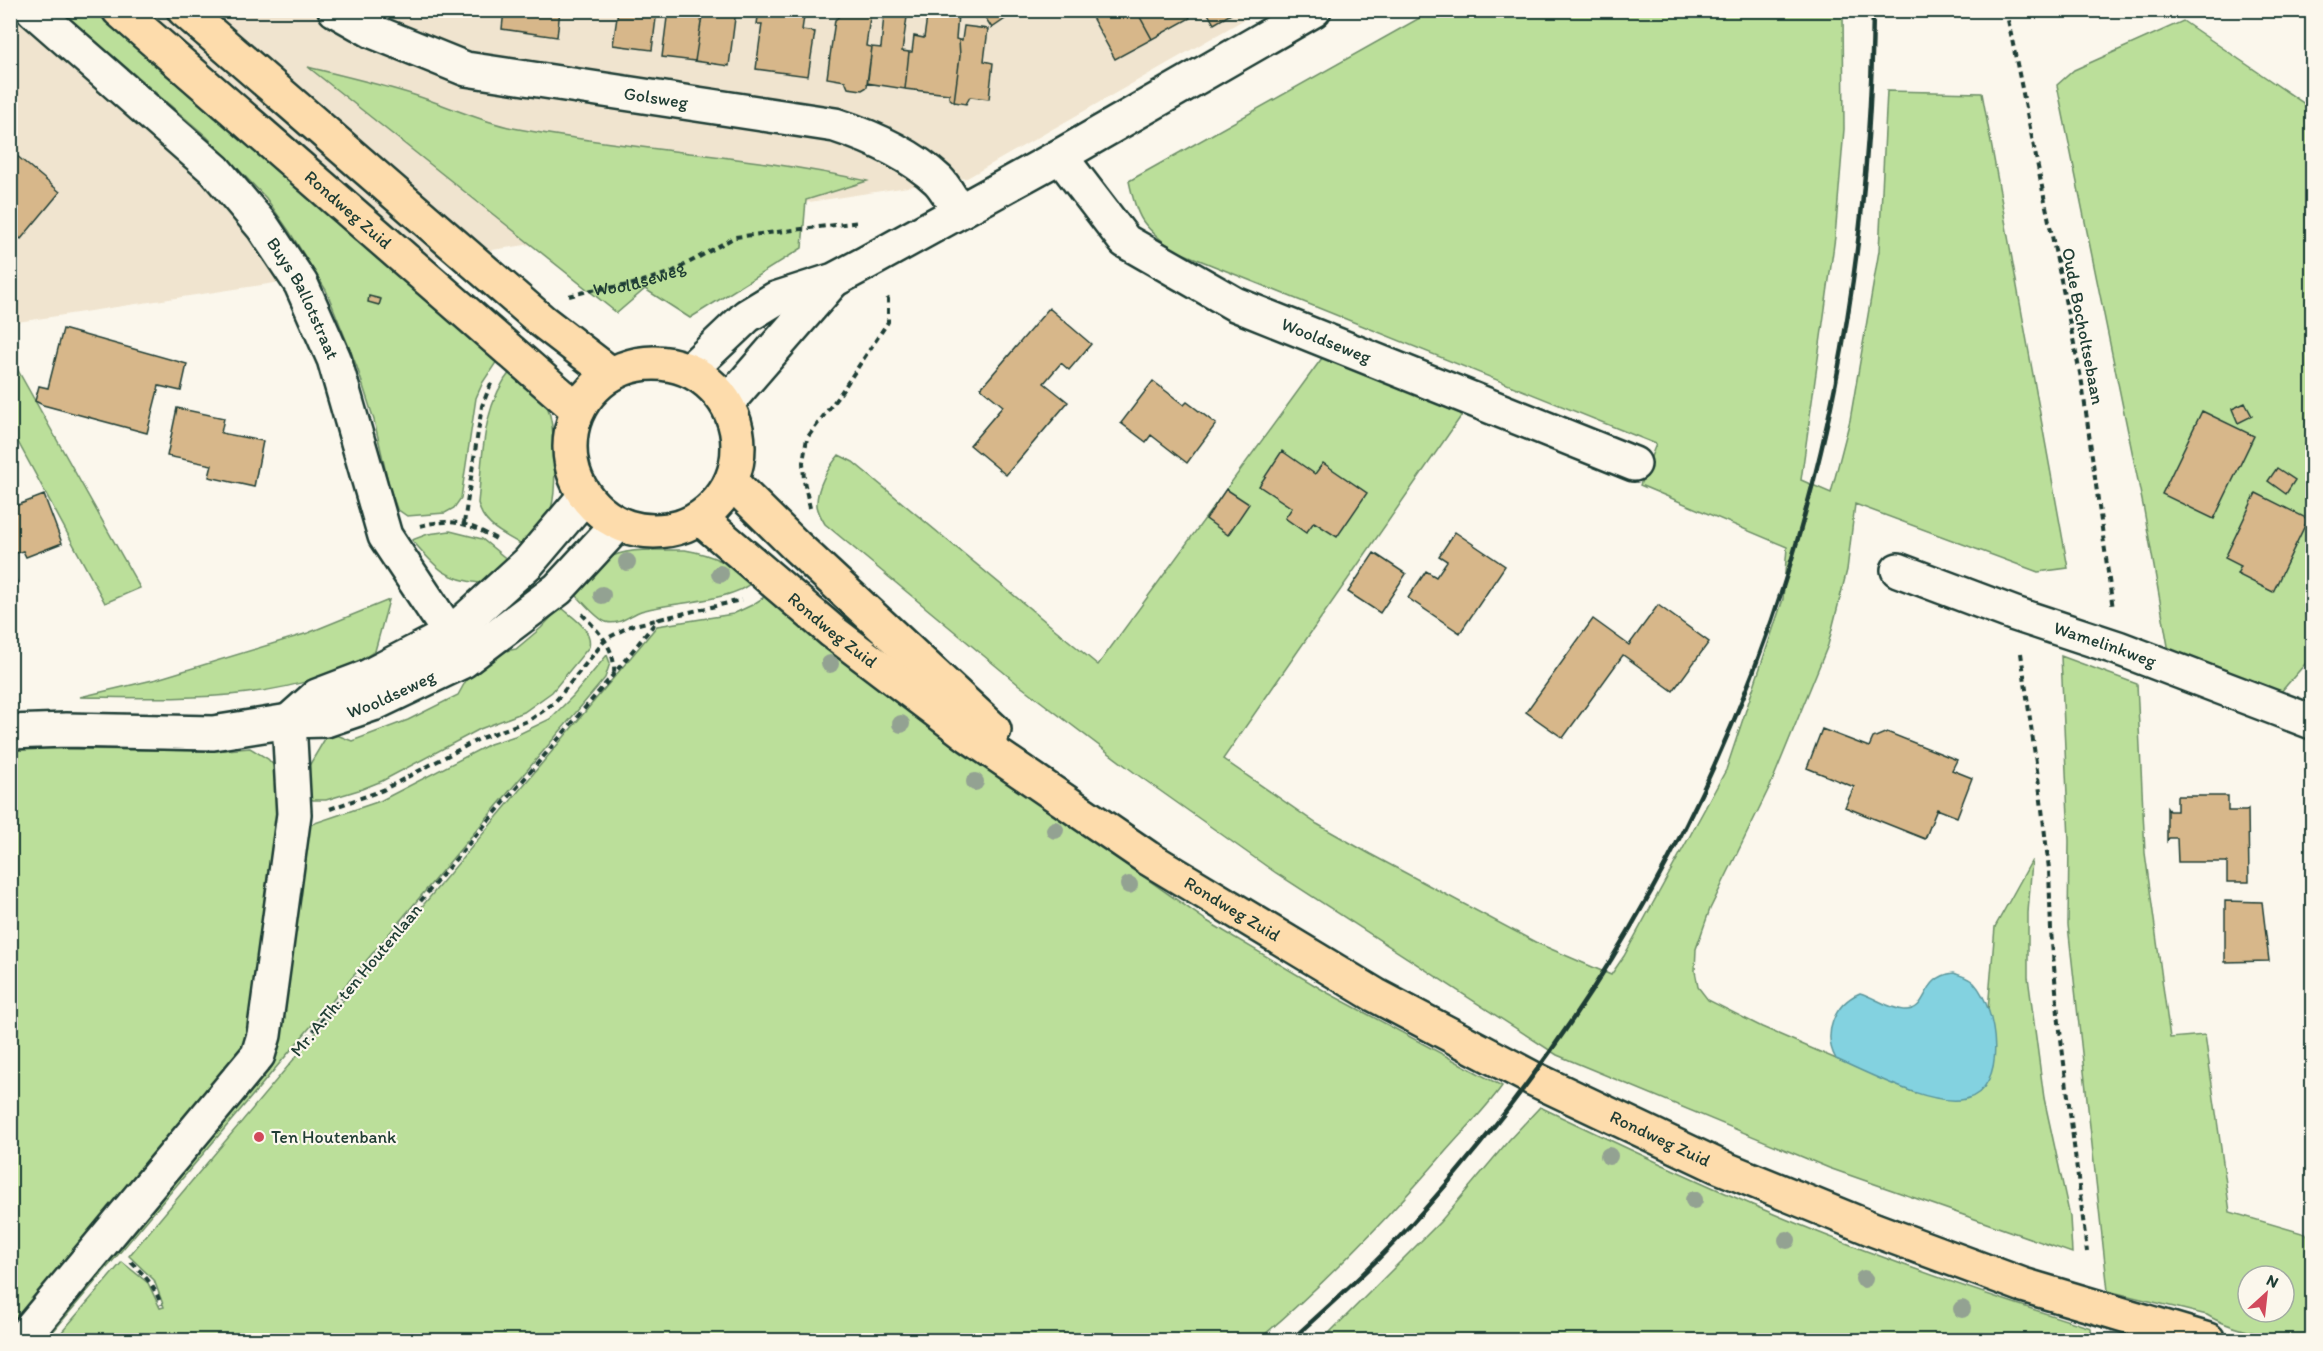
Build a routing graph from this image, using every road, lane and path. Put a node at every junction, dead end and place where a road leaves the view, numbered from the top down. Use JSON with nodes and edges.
{"nodes":[{"id":1,"x":33,"y":10,"type":"edge"},
{"id":2,"x":119,"y":10,"type":"edge"},
{"id":3,"x":184,"y":10,"type":"edge"},
{"id":4,"x":335,"y":10,"type":"edge"},
{"id":5,"x":1314,"y":10,"type":"edge"},
{"id":6,"x":2006,"y":10,"type":"edge"},
{"id":7,"x":1060,"y":156,"type":"junction"},
{"id":8,"x":959,"y":210,"type":"junction"},
{"id":9,"x":870,"y":221,"type":"dead end"},
{"id":10,"x":834,"y":280,"type":"junction"},
{"id":11,"x":542,"y":321,"type":"junction"},
{"id":12,"x":511,"y":351,"type":"junction"},
{"id":13,"x":690,"y":370,"type":"junction"},
{"id":14,"x":611,"y":374,"type":"junction"},
{"id":15,"x":727,"y":402,"type":"junction"},
{"id":16,"x":578,"y":410,"type":"junction"},
{"id":17,"x":1634,"y":464,"type":"dead end"},
{"id":18,"x":732,"y":483,"type":"junction"},
{"id":19,"x":585,"y":496,"type":"junction"},
{"id":20,"x":701,"y":519,"type":"junction"},
{"id":21,"x":464,"y":523,"type":"dead end"},
{"id":22,"x":618,"y":524,"type":"junction"},
{"id":23,"x":1898,"y":570,"type":"dead end"},
{"id":24,"x":2015,"y":614,"type":"junction"},
{"id":25,"x":659,"y":618,"type":"dead end"},
{"id":26,"x":456,"y":647,"type":"junction"},
{"id":27,"x":2118,"y":648,"type":"junction"},
{"id":28,"x":613,"y":675,"type":"junction"},
{"id":29,"x":288,"y":721,"type":"junction"},
{"id":30,"x":2313,"y":722,"type":"edge"},
{"id":31,"x":10,"y":732,"type":"edge"},
{"id":32,"x":294,"y":814,"type":"junction"},
{"id":33,"x":1148,"y":858,"type":"junction"},
{"id":34,"x":294,"y":1054,"type":"dead end"},
{"id":35,"x":2087,"y":1252,"type":"dead end"},
{"id":36,"x":124,"y":1256,"type":"dead end"},
{"id":37,"x":161,"y":1305,"type":"dead end"},
{"id":38,"x":21,"y":1341,"type":"edge"},
{"id":39,"x":2208,"y":1341,"type":"edge"}],
"edges":[{"from":1,"to":26,"type":"street","name":"Buys Ballotstraat"},
{"from":2,"to":12,"type":"main road","name":"Rondweg Zuid"},
{"from":3,"to":11,"type":"main road"},
{"from":4,"to":8,"type":"street","name":"Golsweg"},
{"from":5,"to":7,"type":"street"},
{"from":6,"to":27,"type":"path","name":"Oude Bocholtsebaan"},
{"from":7,"to":8,"type":"street"},
{"from":7,"to":17,"type":"street","name":"Wooldseweg"},
{"from":8,"to":10,"type":"street"},
{"from":9,"to":11,"type":"path","name":"Wooldseweg"},
{"from":10,"to":13,"type":"street"},
{"from":10,"to":15,"type":"street"},
{"from":11,"to":14,"type":"main road"},
{"from":12,"to":16,"type":"main road","name":"Rondweg Zuid"},
{"from":12,"to":21,"type":"path"},
{"from":13,"to":14,"type":"main road"},
{"from":13,"to":15,"type":"main road"},
{"from":14,"to":16,"type":"main road"},
{"from":15,"to":18,"type":"main road"},
{"from":16,"to":19,"type":"main road"},
{"from":18,"to":20,"type":"main road"},
{"from":18,"to":33,"type":"main road","name":"Rondweg Zuid"},
{"from":19,"to":22,"type":"main road"},
{"from":19,"to":26,"type":"street","name":"Wooldseweg"},
{"from":20,"to":22,"type":"main road"},
{"from":20,"to":33,"type":"main road","name":"Rondweg Zuid"},
{"from":22,"to":26,"type":"street","name":"Wooldseweg"},
{"from":23,"to":24,"type":"street","name":"Wamelinkweg"},
{"from":24,"to":27,"type":"street","name":"Wamelinkweg"},
{"from":24,"to":35,"type":"path"},
{"from":25,"to":28,"type":"path","name":"Mr. A.Th. ten Houtenlaan"},
{"from":26,"to":29,"type":"street","name":"Wooldseweg"},
{"from":27,"to":30,"type":"street","name":"Wamelinkweg"},
{"from":28,"to":32,"type":"path"},
{"from":28,"to":34,"type":"path","name":"Mr. A.Th. ten Houtenlaan"},
{"from":29,"to":31,"type":"street"},
{"from":29,"to":32,"type":"street","name":"Mr. A.Th. ten Houtenlaan"},
{"from":32,"to":38,"type":"street","name":"Mr. A.Th. ten Houtenlaan"},
{"from":33,"to":39,"type":"main road","name":"Rondweg Zuid"},
{"from":36,"to":37,"type":"path"}]}
